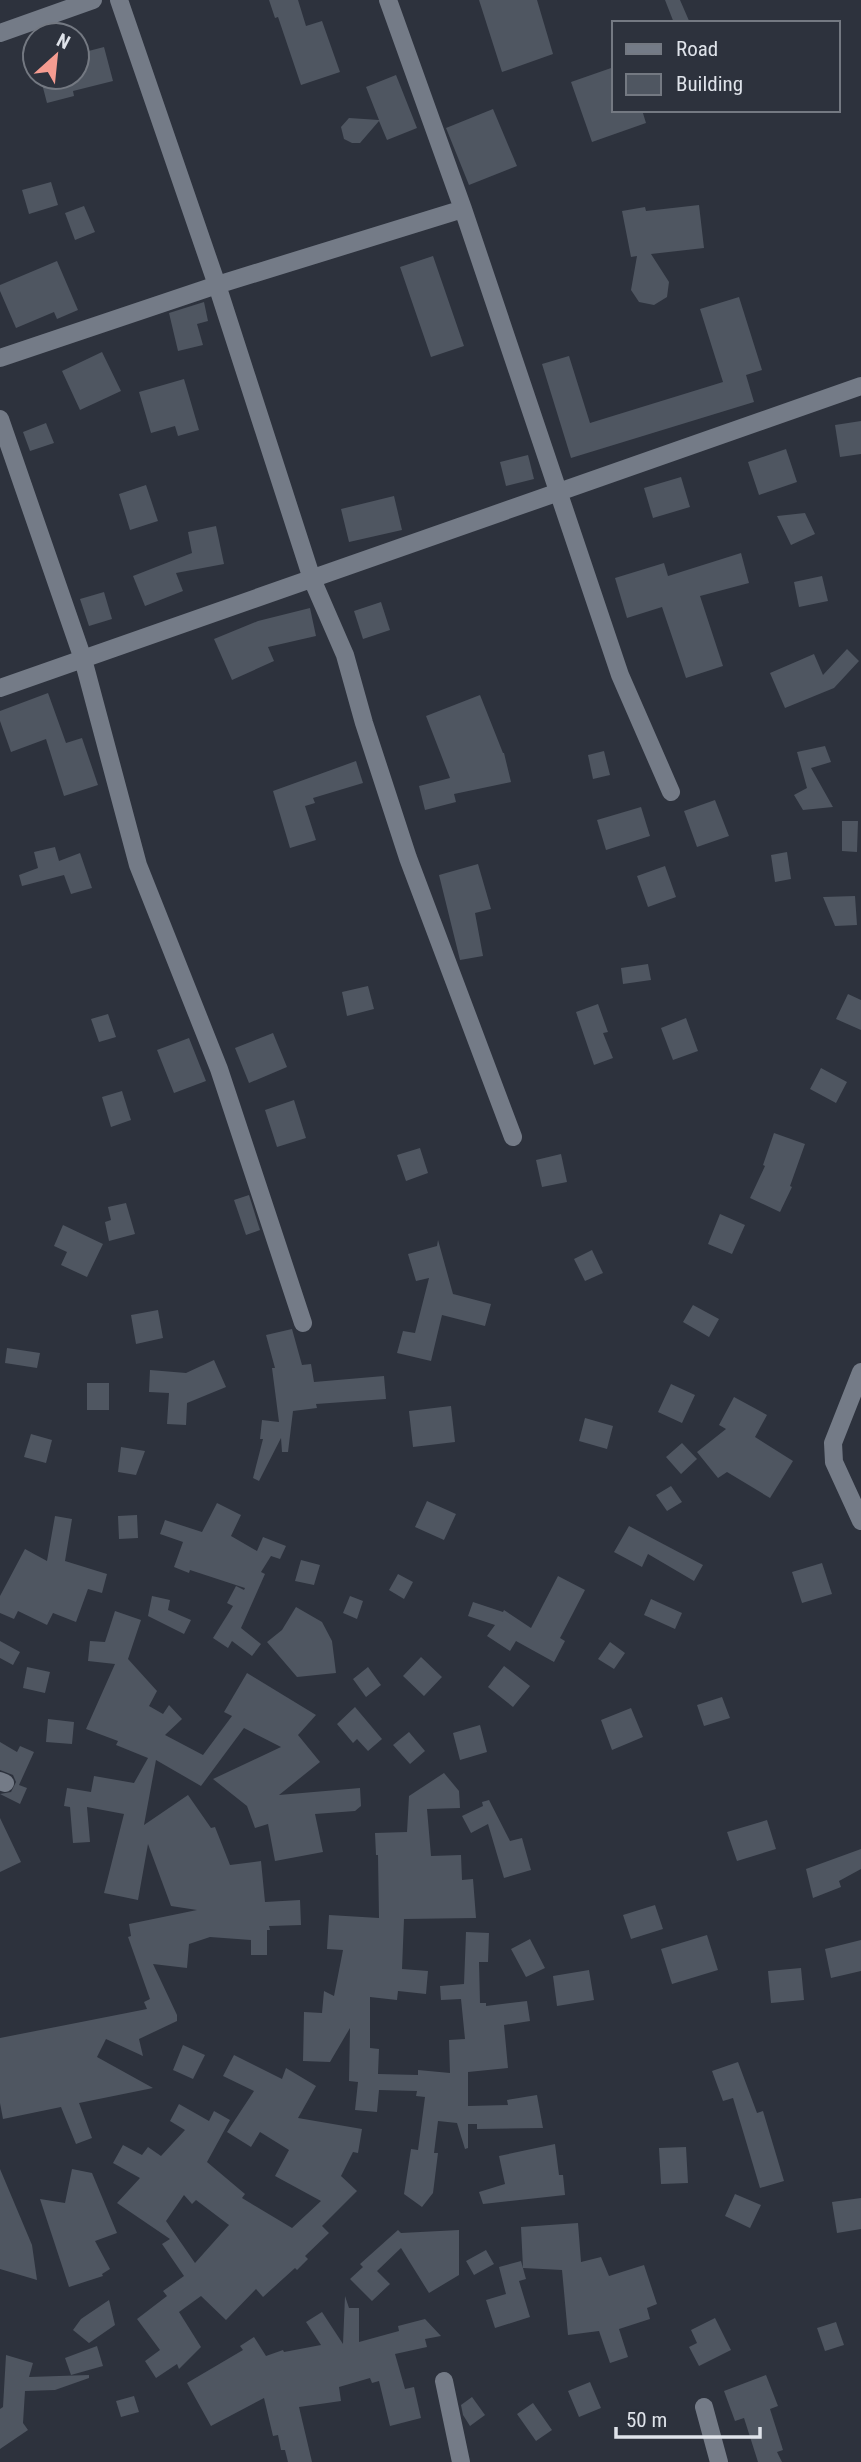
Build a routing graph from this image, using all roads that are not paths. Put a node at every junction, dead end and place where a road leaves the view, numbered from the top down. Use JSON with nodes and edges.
{"nodes":[{"id":1,"x":93,"y":0,"type":"edge"},
{"id":2,"x":120,"y":0,"type":"edge"},
{"id":3,"x":388,"y":0,"type":"edge"},
{"id":4,"x":0,"y":33,"type":"edge"},
{"id":5,"x":463,"y":209,"type":"junction"},
{"id":6,"x":217,"y":285,"type":"junction"},
{"id":7,"x":0,"y":358,"type":"edge"},
{"id":8,"x":861,"y":386,"type":"edge"},
{"id":9,"x":0,"y":419,"type":"edge"},
{"id":10,"x":559,"y":492,"type":"junction"},
{"id":11,"x":312,"y":579,"type":"junction"},
{"id":12,"x":83,"y":659,"type":"junction"},
{"id":13,"x":0,"y":688,"type":"edge"},
{"id":14,"x":671,"y":792,"type":"dead end"},
{"id":15,"x":513,"y":1137,"type":"dead end"},
{"id":16,"x":303,"y":1323,"type":"dead end"},
{"id":17,"x":861,"y":1372,"type":"edge"},
{"id":18,"x":861,"y":1521,"type":"edge"},
{"id":19,"x":444,"y":2381,"type":"dead end"},
{"id":20,"x":704,"y":2407,"type":"dead end"},
{"id":21,"x":461,"y":2462,"type":"edge"},
{"id":22,"x":719,"y":2462,"type":"edge"}],
"edges":[{"from":1,"to":4,"type":"street"},
{"from":2,"to":6,"type":"street"},
{"from":3,"to":5,"type":"street"},
{"from":5,"to":6,"type":"street"},
{"from":5,"to":10,"type":"street"},
{"from":6,"to":7,"type":"street"},
{"from":6,"to":11,"type":"street"},
{"from":8,"to":10,"type":"street"},
{"from":9,"to":12,"type":"street"},
{"from":10,"to":11,"type":"street"},
{"from":10,"to":14,"type":"street"},
{"from":11,"to":12,"type":"street"},
{"from":11,"to":15,"type":"street"},
{"from":12,"to":13,"type":"street"},
{"from":12,"to":16,"type":"street"},
{"from":17,"to":18,"type":"street"},
{"from":19,"to":21,"type":"street"},
{"from":20,"to":22,"type":"street"}]}
